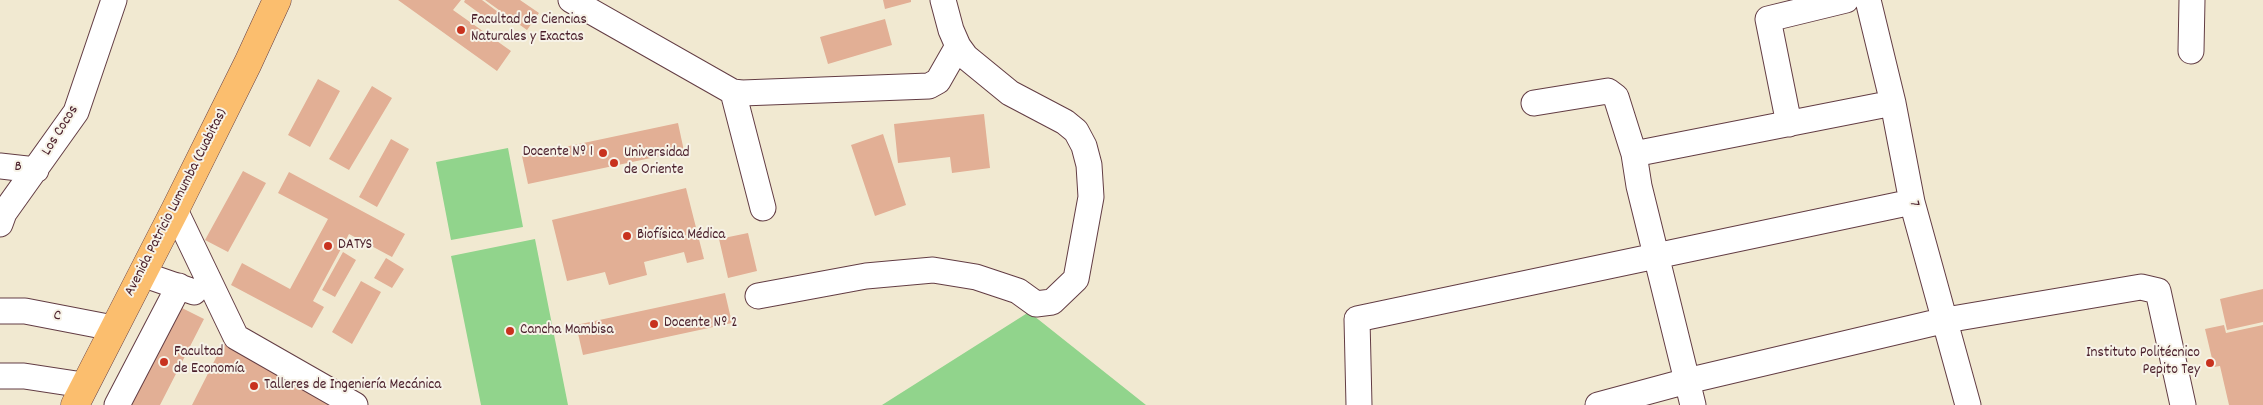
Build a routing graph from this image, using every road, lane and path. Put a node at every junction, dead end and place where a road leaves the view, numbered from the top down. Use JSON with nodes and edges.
{"nodes":[{"id":1,"x":114,"y":0,"type":"edge"},
{"id":2,"x":277,"y":0,"type":"edge"},
{"id":3,"x":571,"y":0,"type":"edge"},
{"id":4,"x":943,"y":0,"type":"edge"},
{"id":5,"x":1846,"y":0,"type":"edge"},
{"id":6,"x":1868,"y":0,"type":"edge"},
{"id":7,"x":2192,"y":0,"type":"edge"},
{"id":8,"x":958,"y":46,"type":"junction"},
{"id":9,"x":2191,"y":51,"type":"dead end"},
{"id":10,"x":733,"y":92,"type":"junction"},
{"id":11,"x":1534,"y":103,"type":"dead end"},
{"id":12,"x":1893,"y":103,"type":"junction"},
{"id":13,"x":1789,"y":124,"type":"junction"},
{"id":14,"x":1634,"y":154,"type":"junction"},
{"id":15,"x":0,"y":166,"type":"edge"},
{"id":16,"x":36,"y":170,"type":"junction"},
{"id":17,"x":1912,"y":202,"type":"junction"},
{"id":18,"x":763,"y":208,"type":"dead end"},
{"id":19,"x":175,"y":210,"type":"junction"},
{"id":20,"x":0,"y":224,"type":"edge"},
{"id":21,"x":1658,"y":255,"type":"junction"},
{"id":22,"x":142,"y":274,"type":"junction"},
{"id":23,"x":178,"y":286,"type":"junction"},
{"id":24,"x":758,"y":296,"type":"dead end"},
{"id":25,"x":216,"y":299,"type":"junction"},
{"id":26,"x":0,"y":311,"type":"edge"},
{"id":27,"x":1946,"y":320,"type":"junction"},
{"id":28,"x":112,"y":328,"type":"junction"},
{"id":29,"x":0,"y":376,"type":"edge"},
{"id":30,"x":1687,"y":381,"type":"junction"},
{"id":31,"x":79,"y":395,"type":"edge"},
{"id":32,"x":117,"y":405,"type":"edge"},
{"id":33,"x":355,"y":405,"type":"edge"},
{"id":34,"x":1359,"y":405,"type":"edge"},
{"id":35,"x":1598,"y":405,"type":"edge"},
{"id":36,"x":1693,"y":405,"type":"edge"},
{"id":37,"x":1968,"y":405,"type":"edge"},
{"id":38,"x":2183,"y":405,"type":"edge"}],
"edges":[{"from":1,"to":16,"type":"street","name":"Los Cocos"},
{"from":2,"to":19,"type":"main road","name":"Avenida Patricio Lumumba (Cuabitas)"},
{"from":3,"to":10,"type":"street"},
{"from":4,"to":8,"type":"street"},
{"from":5,"to":13,"type":"street"},
{"from":6,"to":12,"type":"street","name":"7"},
{"from":7,"to":9,"type":"street"},
{"from":8,"to":10,"type":"street"},
{"from":8,"to":24,"type":"street"},
{"from":10,"to":18,"type":"street"},
{"from":11,"to":14,"type":"street"},
{"from":12,"to":13,"type":"street"},
{"from":12,"to":17,"type":"street","name":"7"},
{"from":13,"to":14,"type":"street"},
{"from":14,"to":21,"type":"street"},
{"from":15,"to":16,"type":"street","name":"B"},
{"from":16,"to":20,"type":"street","name":"Los Cocos"},
{"from":17,"to":21,"type":"street"},
{"from":17,"to":27,"type":"street","name":"7"},
{"from":19,"to":22,"type":"main road","name":"Avenida Patricio Lumumba (Cuabitas)"},
{"from":19,"to":25,"type":"street"},
{"from":21,"to":30,"type":"street"},
{"from":21,"to":34,"type":"street"},
{"from":22,"to":23,"type":"street"},
{"from":22,"to":28,"type":"main road","name":"Avenida Patricio Lumumba (Cuabitas)"},
{"from":23,"to":25,"type":"street"},
{"from":23,"to":32,"type":"street"},
{"from":25,"to":33,"type":"street"},
{"from":26,"to":28,"type":"street","name":"C"},
{"from":27,"to":30,"type":"street"},
{"from":27,"to":37,"type":"street","name":"7"},
{"from":27,"to":38,"type":"street"},
{"from":28,"to":31,"type":"main road","name":"Avenida Patricio Lumumba (Cuabitas)"},
{"from":29,"to":31,"type":"street"},
{"from":30,"to":35,"type":"street"},
{"from":30,"to":36,"type":"street"}]}
